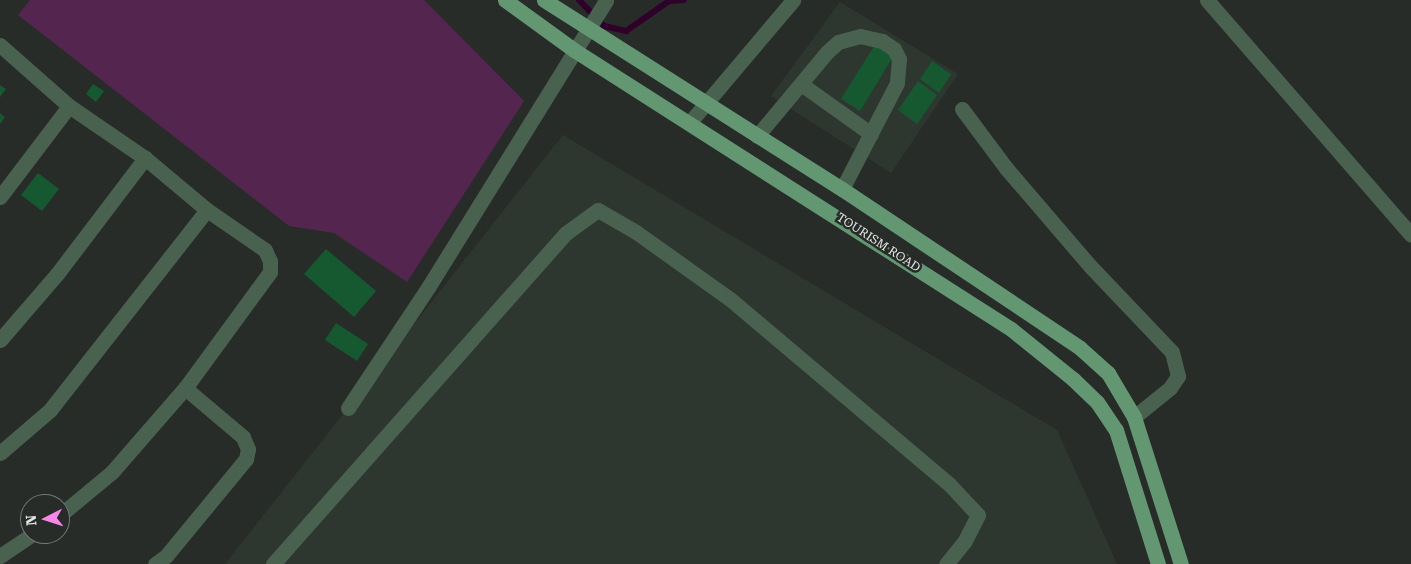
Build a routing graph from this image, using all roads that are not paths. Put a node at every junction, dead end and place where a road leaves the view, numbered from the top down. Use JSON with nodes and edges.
{"nodes":[{"id":1,"x":505,"y":0,"type":"edge"},
{"id":2,"x":544,"y":0,"type":"edge"},
{"id":3,"x":793,"y":0,"type":"edge"},
{"id":4,"x":1207,"y":0,"type":"edge"},
{"id":5,"x":604,"y":3,"type":"edge"},
{"id":6,"x":589,"y":27,"type":"junction"},
{"id":7,"x":0,"y":45,"type":"edge"},
{"id":8,"x":574,"y":50,"type":"junction"},
{"id":9,"x":801,"y":84,"type":"junction"},
{"id":10,"x":705,"y":103,"type":"junction"},
{"id":11,"x":69,"y":106,"type":"junction"},
{"id":12,"x":962,"y":109,"type":"dead end"},
{"id":13,"x":690,"y":122,"type":"junction"},
{"id":14,"x":871,"y":134,"type":"junction"},
{"id":15,"x":757,"y":136,"type":"junction"},
{"id":16,"x":144,"y":158,"type":"junction"},
{"id":17,"x":842,"y":189,"type":"junction"},
{"id":18,"x":0,"y":197,"type":"edge"},
{"id":19,"x":207,"y":210,"type":"junction"},
{"id":20,"x":1411,"y":235,"type":"edge"},
{"id":21,"x":0,"y":340,"type":"edge"},
{"id":22,"x":185,"y":388,"type":"junction"},
{"id":23,"x":348,"y":408,"type":"dead end"},
{"id":24,"x":1134,"y":416,"type":"junction"},
{"id":25,"x":0,"y":452,"type":"edge"},
{"id":26,"x":70,"y":507,"type":"edge"},
{"id":27,"x":20,"y":543,"type":"edge"},
{"id":28,"x":0,"y":556,"type":"edge"},
{"id":29,"x":154,"y":564,"type":"edge"},
{"id":30,"x":273,"y":564,"type":"edge"},
{"id":31,"x":946,"y":564,"type":"edge"},
{"id":32,"x":1158,"y":564,"type":"edge"},
{"id":33,"x":1181,"y":564,"type":"edge"}],
"edges":[{"from":1,"to":8,"type":"main road","name":"TOURISM ROAD"},
{"from":2,"to":6,"type":"main road","name":"TOURISM ROAD"},
{"from":3,"to":10,"type":"street"},
{"from":4,"to":20,"type":"street"},
{"from":5,"to":6,"type":"street"},
{"from":6,"to":8,"type":"street"},
{"from":6,"to":10,"type":"main road","name":"TOURISM ROAD"},
{"from":7,"to":11,"type":"street"},
{"from":8,"to":13,"type":"main road","name":"TOURISM ROAD"},
{"from":8,"to":23,"type":"street"},
{"from":9,"to":14,"type":"street"},
{"from":9,"to":14,"type":"street"},
{"from":9,"to":15,"type":"street"},
{"from":10,"to":13,"type":"street"},
{"from":10,"to":15,"type":"main road","name":"TOURISM ROAD"},
{"from":11,"to":16,"type":"street"},
{"from":11,"to":18,"type":"street"},
{"from":12,"to":24,"type":"street"},
{"from":13,"to":32,"type":"main road","name":"TOURISM ROAD"},
{"from":14,"to":17,"type":"street"},
{"from":15,"to":17,"type":"main road","name":"TOURISM ROAD"},
{"from":16,"to":19,"type":"street"},
{"from":16,"to":21,"type":"street"},
{"from":17,"to":24,"type":"main road","name":"TOURISM ROAD"},
{"from":19,"to":22,"type":"street"},
{"from":19,"to":25,"type":"street"},
{"from":22,"to":26,"type":"street"},
{"from":22,"to":29,"type":"street"},
{"from":24,"to":33,"type":"main road","name":"TOURISM ROAD"},
{"from":27,"to":28,"type":"street"},
{"from":30,"to":31,"type":"street"}]}
